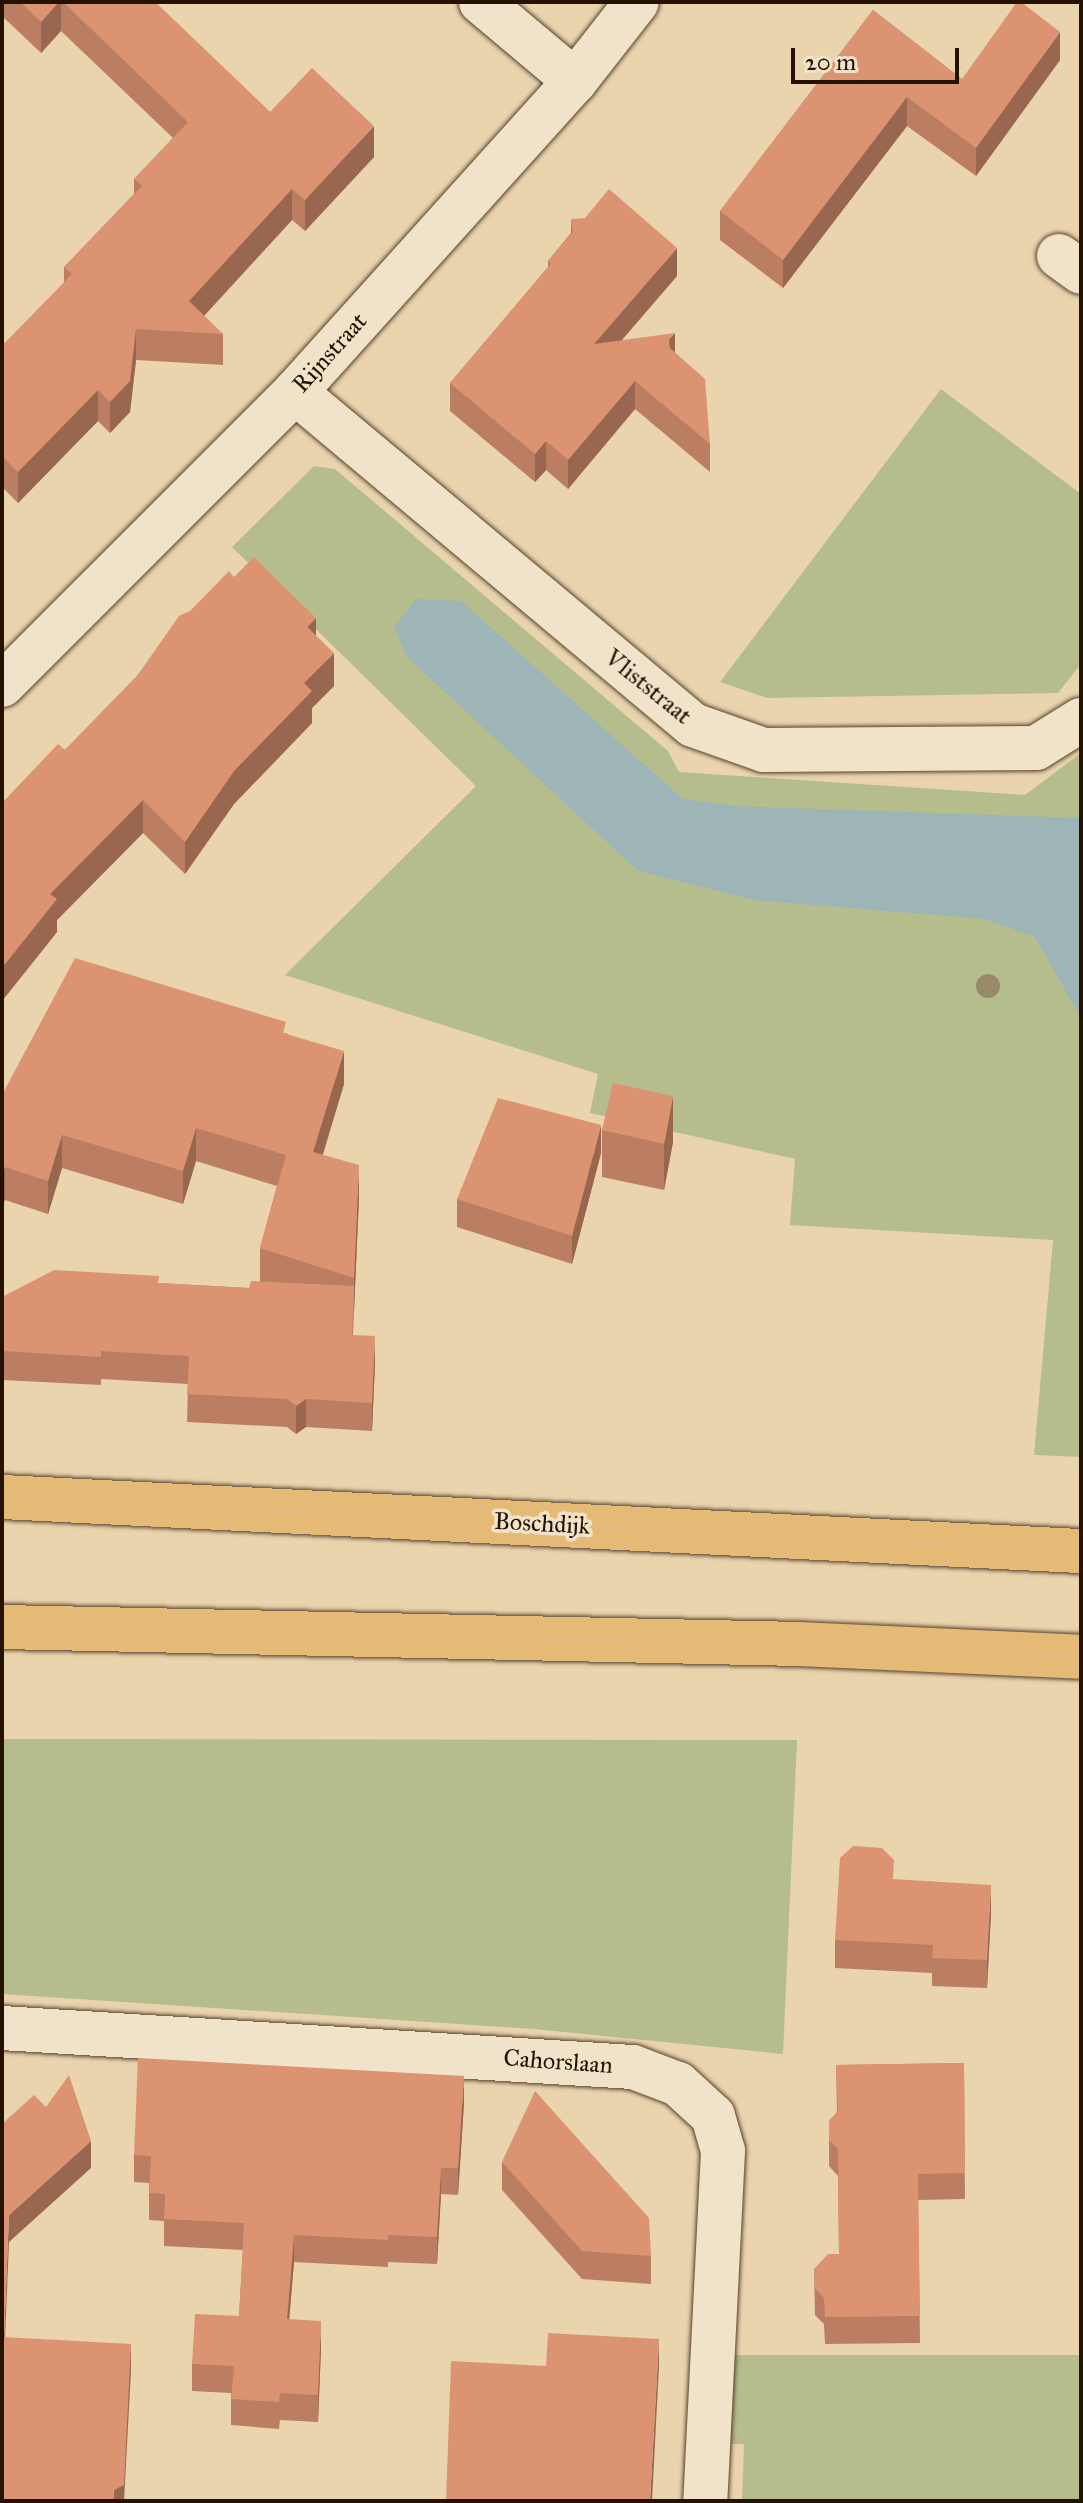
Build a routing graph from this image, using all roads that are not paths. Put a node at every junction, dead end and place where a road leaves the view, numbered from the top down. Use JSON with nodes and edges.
{"nodes":[{"id":1,"x":481,"y":2,"type":"edge"},
{"id":2,"x":637,"y":2,"type":"edge"},
{"id":3,"x":575,"y":81,"type":"junction"},
{"id":4,"x":295,"y":392,"type":"junction"},
{"id":5,"x":2,"y":685,"type":"edge"},
{"id":6,"x":1081,"y":720,"type":"edge"},
{"id":7,"x":2,"y":1497,"type":"edge"},
{"id":8,"x":1081,"y":1551,"type":"edge"},
{"id":9,"x":2,"y":1627,"type":"edge"},
{"id":10,"x":1081,"y":1657,"type":"edge"},
{"id":11,"x":2,"y":2028,"type":"edge"},
{"id":12,"x":705,"y":2501,"type":"edge"}],
"edges":[{"from":1,"to":3,"type":"street"},
{"from":2,"to":3,"type":"street","name":"Rijnstraat"},
{"from":3,"to":4,"type":"street","name":"Rijnstraat"},
{"from":4,"to":5,"type":"street","name":"Rijnstraat"},
{"from":4,"to":6,"type":"street","name":"Vliststraat"},
{"from":7,"to":8,"type":"main road","name":"Boschdijk"},
{"from":9,"to":10,"type":"main road"},
{"from":11,"to":12,"type":"street","name":"Cahorslaan"}]}
